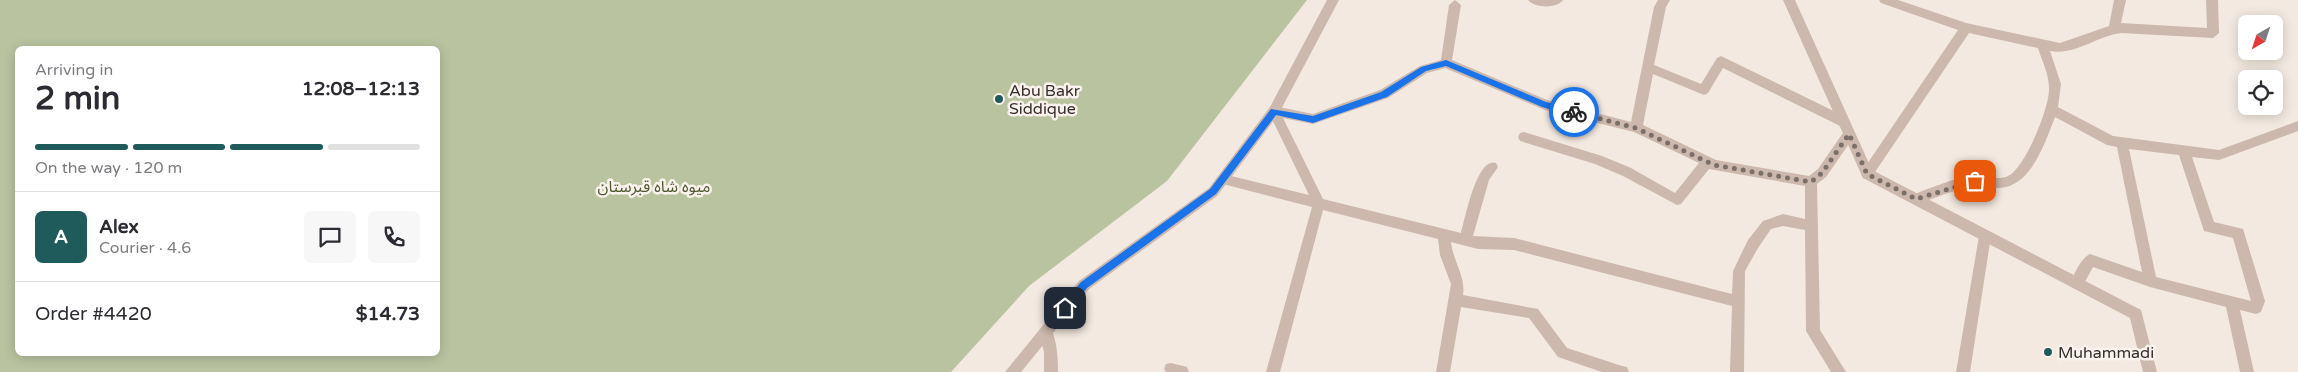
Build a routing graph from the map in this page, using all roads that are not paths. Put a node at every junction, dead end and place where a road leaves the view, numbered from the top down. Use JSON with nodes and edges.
{"nodes":[{"id":1,"x":1333,"y":0,"type":"edge"},
{"id":2,"x":1534,"y":0,"type":"edge"},
{"id":3,"x":1557,"y":0,"type":"edge"},
{"id":4,"x":1664,"y":0,"type":"edge"},
{"id":5,"x":1789,"y":0,"type":"edge"},
{"id":6,"x":1885,"y":0,"type":"edge"},
{"id":7,"x":2120,"y":0,"type":"edge"},
{"id":8,"x":2212,"y":0,"type":"edge"},
{"id":9,"x":1455,"y":5,"type":"dead end"},
{"id":10,"x":1966,"y":28,"type":"junction"},
{"id":11,"x":2114,"y":28,"type":"junction"},
{"id":12,"x":2043,"y":45,"type":"junction"},
{"id":13,"x":1446,"y":63,"type":"junction"},
{"id":14,"x":1648,"y":68,"type":"junction"},
{"id":15,"x":2051,"y":109,"type":"junction"},
{"id":16,"x":1274,"y":111,"type":"junction"},
{"id":17,"x":2298,"y":126,"type":"edge"},
{"id":18,"x":1636,"y":128,"type":"junction"},
{"id":19,"x":1847,"y":128,"type":"junction"},
{"id":20,"x":1524,"y":137,"type":"dead end"},
{"id":21,"x":2122,"y":143,"type":"junction"},
{"id":22,"x":2184,"y":150,"type":"junction"},
{"id":23,"x":1707,"y":162,"type":"junction"},
{"id":24,"x":1492,"y":167,"type":"dead end"},
{"id":25,"x":1867,"y":174,"type":"junction"},
{"id":26,"x":1222,"y":179,"type":"junction"},
{"id":27,"x":1811,"y":182,"type":"junction"},
{"id":28,"x":1916,"y":199,"type":"junction"},
{"id":29,"x":1319,"y":203,"type":"junction"},
{"id":30,"x":1811,"y":226,"type":"junction"},
{"id":31,"x":1444,"y":235,"type":"junction"},
{"id":32,"x":1985,"y":236,"type":"junction"},
{"id":33,"x":1465,"y":240,"type":"junction"},
{"id":34,"x":2150,"y":281,"type":"junction"},
{"id":35,"x":2077,"y":283,"type":"junction"},
{"id":36,"x":1455,"y":300,"type":"junction"},
{"id":37,"x":1739,"y":302,"type":"junction"},
{"id":38,"x":2232,"y":302,"type":"junction"},
{"id":39,"x":1046,"y":332,"type":"junction"},
{"id":40,"x":1012,"y":372,"type":"edge"},
{"id":41,"x":1051,"y":372,"type":"edge"},
{"id":42,"x":1273,"y":372,"type":"edge"},
{"id":43,"x":1443,"y":372,"type":"edge"},
{"id":44,"x":1622,"y":372,"type":"edge"},
{"id":45,"x":1737,"y":372,"type":"edge"},
{"id":46,"x":1839,"y":372,"type":"edge"},
{"id":47,"x":1962,"y":372,"type":"edge"},
{"id":48,"x":2150,"y":372,"type":"edge"},
{"id":49,"x":2247,"y":372,"type":"edge"}],
"edges":[{"from":1,"to":16,"type":"street"},
{"from":2,"to":3,"type":"street"},
{"from":4,"to":14,"type":"street"},
{"from":5,"to":19,"type":"street"},
{"from":6,"to":10,"type":"street"},
{"from":7,"to":11,"type":"street"},
{"from":8,"to":11,"type":"street"},
{"from":9,"to":13,"type":"street"},
{"from":10,"to":12,"type":"street"},
{"from":10,"to":25,"type":"street"},
{"from":11,"to":12,"type":"street"},
{"from":12,"to":15,"type":"street"},
{"from":13,"to":16,"type":"street"},
{"from":13,"to":18,"type":"street"},
{"from":14,"to":18,"type":"street"},
{"from":14,"to":19,"type":"street"},
{"from":15,"to":21,"type":"street"},
{"from":15,"to":28,"type":"street"},
{"from":16,"to":26,"type":"street"},
{"from":16,"to":29,"type":"street"},
{"from":17,"to":22,"type":"street"},
{"from":18,"to":23,"type":"street"},
{"from":19,"to":25,"type":"street"},
{"from":19,"to":27,"type":"street"},
{"from":20,"to":23,"type":"street"},
{"from":21,"to":22,"type":"street"},
{"from":21,"to":34,"type":"street"},
{"from":22,"to":38,"type":"street"},
{"from":23,"to":27,"type":"street"},
{"from":24,"to":33,"type":"street"},
{"from":25,"to":28,"type":"street"},
{"from":26,"to":29,"type":"street"},
{"from":26,"to":39,"type":"street"},
{"from":27,"to":30,"type":"street"},
{"from":28,"to":32,"type":"street"},
{"from":29,"to":31,"type":"street"},
{"from":29,"to":42,"type":"street"},
{"from":30,"to":37,"type":"street"},
{"from":30,"to":46,"type":"street"},
{"from":31,"to":33,"type":"street"},
{"from":31,"to":36,"type":"street"},
{"from":32,"to":35,"type":"street"},
{"from":32,"to":47,"type":"street"},
{"from":33,"to":37,"type":"street"},
{"from":34,"to":35,"type":"street"},
{"from":34,"to":38,"type":"street"},
{"from":35,"to":48,"type":"street"},
{"from":36,"to":43,"type":"street"},
{"from":36,"to":44,"type":"street"},
{"from":37,"to":45,"type":"street"},
{"from":38,"to":49,"type":"street"},
{"from":39,"to":40,"type":"street"},
{"from":39,"to":41,"type":"street"}]}
